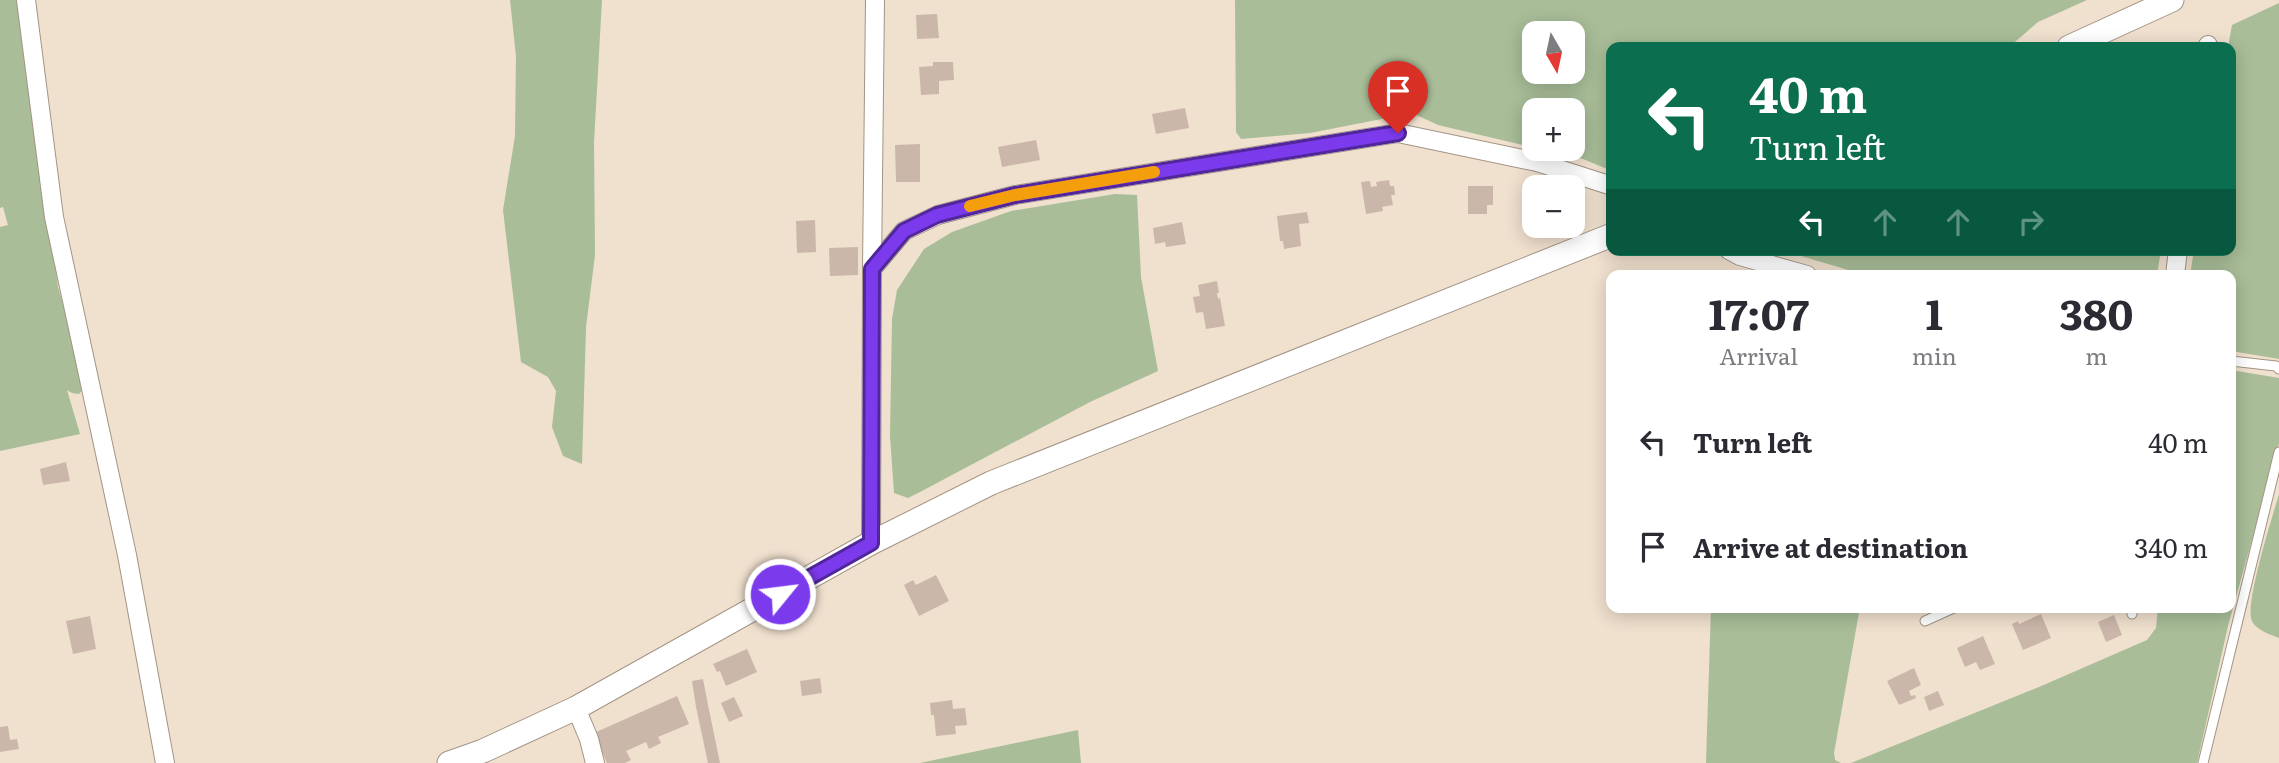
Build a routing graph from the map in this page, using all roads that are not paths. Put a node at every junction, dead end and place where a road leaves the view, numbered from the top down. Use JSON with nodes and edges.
{"nodes":[{"id":1,"x":26,"y":0,"type":"edge"},
{"id":2,"x":875,"y":0,"type":"edge"},
{"id":3,"x":2172,"y":0,"type":"edge"},
{"id":4,"x":2080,"y":42,"type":"edge"},
{"id":5,"x":1606,"y":184,"type":"edge"},
{"id":6,"x":1606,"y":237,"type":"edge"},
{"id":7,"x":1740,"y":256,"type":"edge"},
{"id":8,"x":872,"y":269,"type":"junction"},
{"id":9,"x":1789,"y":270,"type":"edge"},
{"id":10,"x":2236,"y":362,"type":"edge"},
{"id":11,"x":2279,"y":369,"type":"edge"},
{"id":12,"x":2279,"y":452,"type":"edge"},
{"id":13,"x":871,"y":543,"type":"junction"},
{"id":14,"x":1943,"y":613,"type":"edge"},
{"id":15,"x":1925,"y":621,"type":"dead end"},
{"id":16,"x":576,"y":708,"type":"junction"},
{"id":17,"x":165,"y":763,"type":"edge"},
{"id":18,"x":449,"y":763,"type":"edge"},
{"id":19,"x":594,"y":763,"type":"edge"},
{"id":20,"x":2203,"y":763,"type":"edge"}],
"edges":[{"from":1,"to":17,"type":"street"},
{"from":2,"to":8,"type":"street"},
{"from":3,"to":4,"type":"street"},
{"from":5,"to":8,"type":"street"},
{"from":6,"to":13,"type":"street"},
{"from":7,"to":9,"type":"street"},
{"from":8,"to":13,"type":"street"},
{"from":10,"to":11,"type":"lane"},
{"from":12,"to":20,"type":"lane"},
{"from":13,"to":16,"type":"street"},
{"from":14,"to":15,"type":"lane"},
{"from":16,"to":18,"type":"street"},
{"from":16,"to":19,"type":"street"}]}
